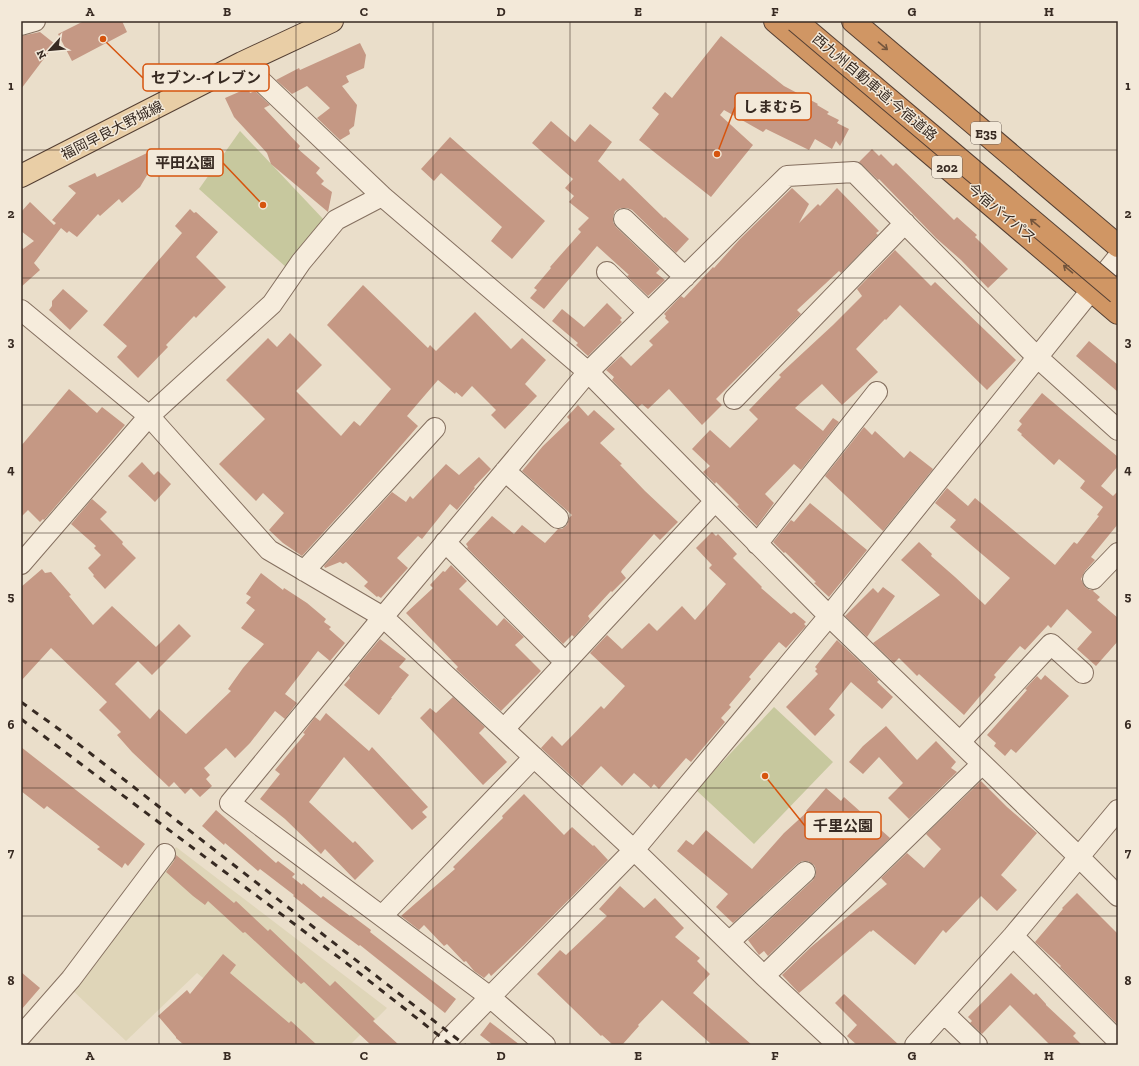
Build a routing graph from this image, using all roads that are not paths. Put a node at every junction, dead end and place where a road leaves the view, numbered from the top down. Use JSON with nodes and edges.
{"nodes":[{"id":1,"x":35,"y":21,"type":"edge"},
{"id":2,"x":332,"y":21,"type":"edge"},
{"id":3,"x":775,"y":21,"type":"edge"},
{"id":4,"x":796,"y":21,"type":"edge"},
{"id":5,"x":853,"y":21,"type":"edge"},
{"id":6,"x":876,"y":21,"type":"edge"},
{"id":7,"x":21,"y":26,"type":"edge"},
{"id":8,"x":242,"y":63,"type":"junction"},
{"id":9,"x":21,"y":176,"type":"edge"},
{"id":10,"x":382,"y":196,"type":"junction"},
{"id":11,"x":624,"y":219,"type":"dead end"},
{"id":12,"x":905,"y":223,"type":"junction"},
{"id":13,"x":1118,"y":231,"type":"edge"},
{"id":14,"x":1118,"y":246,"type":"edge"},
{"id":15,"x":1118,"y":257,"type":"edge"},
{"id":16,"x":607,"y":272,"type":"dead end"},
{"id":17,"x":685,"y":277,"type":"junction"},
{"id":18,"x":1091,"y":289,"type":"junction"},
{"id":19,"x":1118,"y":293,"type":"edge"},
{"id":20,"x":21,"y":310,"type":"edge"},
{"id":21,"x":648,"y":312,"type":"junction"},
{"id":22,"x":1118,"y":313,"type":"edge"},
{"id":23,"x":1037,"y":357,"type":"junction"},
{"id":24,"x":588,"y":372,"type":"junction"},
{"id":25,"x":877,"y":392,"type":"dead end"},
{"id":26,"x":734,"y":399,"type":"dead end"},
{"id":27,"x":149,"y":416,"type":"junction"},
{"id":28,"x":434,"y":428,"type":"dead end"},
{"id":29,"x":1118,"y":430,"type":"edge"},
{"id":30,"x":505,"y":471,"type":"junction"},
{"id":31,"x":715,"y":501,"type":"junction"},
{"id":32,"x":558,"y":518,"type":"dead end"},
{"id":33,"x":445,"y":542,"type":"junction"},
{"id":34,"x":758,"y":544,"type":"junction"},
{"id":35,"x":1118,"y":553,"type":"edge"},
{"id":36,"x":21,"y":564,"type":"edge"},
{"id":37,"x":304,"y":571,"type":"junction"},
{"id":38,"x":1093,"y":579,"type":"dead end"},
{"id":39,"x":383,"y":616,"type":"junction"},
{"id":40,"x":829,"y":616,"type":"junction"},
{"id":41,"x":565,"y":662,"type":"junction"},
{"id":42,"x":1083,"y":673,"type":"dead end"},
{"id":43,"x":504,"y":728,"type":"junction"},
{"id":44,"x":960,"y":742,"type":"junction"},
{"id":45,"x":534,"y":757,"type":"junction"},
{"id":46,"x":982,"y":764,"type":"junction"},
{"id":47,"x":1118,"y":810,"type":"edge"},
{"id":48,"x":634,"y":850,"type":"junction"},
{"id":49,"x":165,"y":854,"type":"dead end"},
{"id":50,"x":1079,"y":856,"type":"junction"},
{"id":51,"x":805,"y":872,"type":"dead end"},
{"id":52,"x":1118,"y":896,"type":"edge"},
{"id":53,"x":382,"y":916,"type":"junction"},
{"id":54,"x":1013,"y":936,"type":"junction"},
{"id":55,"x":729,"y":942,"type":"junction"},
{"id":56,"x":764,"y":976,"type":"junction"},
{"id":57,"x":490,"y":997,"type":"junction"},
{"id":58,"x":944,"y":1013,"type":"junction"},
{"id":59,"x":21,"y":1036,"type":"edge"},
{"id":60,"x":1118,"y":1041,"type":"edge"},
{"id":61,"x":830,"y":1042,"type":"edge"},
{"id":62,"x":443,"y":1045,"type":"edge"},
{"id":63,"x":544,"y":1045,"type":"edge"},
{"id":64,"x":915,"y":1045,"type":"edge"},
{"id":65,"x":976,"y":1045,"type":"edge"}],
"edges":[{"from":1,"to":7,"type":"street"},
{"from":2,"to":8,"type":"main road","name":"福岡早良大野城線"},
{"from":18,"to":3,"type":"highway","name":"今宿バイパス","number":"202","one_way":true},
{"from":19,"to":4,"type":"highway","name":"西九州自動車道;今宿道路","number":"E35","one_way":true,"bridge":true},
{"from":5,"to":14,"type":"highway","number":"E35","one_way":true},
{"from":6,"to":13,"type":"highway"},
{"from":8,"to":9,"type":"main road","name":"福岡早良大野城線"},
{"from":8,"to":10,"type":"street"},
{"from":10,"to":24,"type":"street"},
{"from":10,"to":27,"type":"street"},
{"from":11,"to":17,"type":"street"},
{"from":12,"to":17,"type":"street"},
{"from":12,"to":23,"type":"street"},
{"from":12,"to":26,"type":"street"},
{"from":15,"to":18,"type":"street"},
{"from":16,"to":21,"type":"street"},
{"from":17,"to":21,"type":"street"},
{"from":18,"to":22,"type":"highway","name":"今宿バイパス","number":"202"},
{"from":18,"to":23,"type":"street"},
{"from":20,"to":27,"type":"street"},
{"from":21,"to":24,"type":"street"},
{"from":23,"to":29,"type":"street"},
{"from":23,"to":40,"type":"street"},
{"from":24,"to":30,"type":"street"},
{"from":24,"to":31,"type":"street"},
{"from":25,"to":34,"type":"street"},
{"from":27,"to":36,"type":"street"},
{"from":27,"to":37,"type":"street"},
{"from":28,"to":37,"type":"street"},
{"from":30,"to":32,"type":"street"},
{"from":30,"to":33,"type":"street"},
{"from":31,"to":34,"type":"street"},
{"from":31,"to":41,"type":"street"},
{"from":33,"to":39,"type":"street"},
{"from":33,"to":41,"type":"street"},
{"from":34,"to":40,"type":"street"},
{"from":35,"to":38,"type":"street"},
{"from":37,"to":39,"type":"street"},
{"from":39,"to":43,"type":"street"},
{"from":39,"to":53,"type":"street"},
{"from":40,"to":44,"type":"street"},
{"from":40,"to":48,"type":"street"},
{"from":41,"to":43,"type":"street"},
{"from":42,"to":44,"type":"street"},
{"from":43,"to":45,"type":"street"},
{"from":44,"to":46,"type":"street"},
{"from":45,"to":48,"type":"street"},
{"from":45,"to":53,"type":"street"},
{"from":46,"to":50,"type":"street"},
{"from":46,"to":56,"type":"street"},
{"from":47,"to":50,"type":"street"},
{"from":48,"to":55,"type":"street"},
{"from":48,"to":57,"type":"street"},
{"from":49,"to":59,"type":"street"},
{"from":50,"to":52,"type":"street"},
{"from":50,"to":54,"type":"street"},
{"from":51,"to":55,"type":"street"},
{"from":53,"to":57,"type":"street"},
{"from":54,"to":58,"type":"street"},
{"from":54,"to":60,"type":"street"},
{"from":55,"to":56,"type":"street"},
{"from":56,"to":61,"type":"street"},
{"from":57,"to":62,"type":"street"},
{"from":57,"to":63,"type":"street"},
{"from":58,"to":64,"type":"street"},
{"from":58,"to":65,"type":"street"}]}
